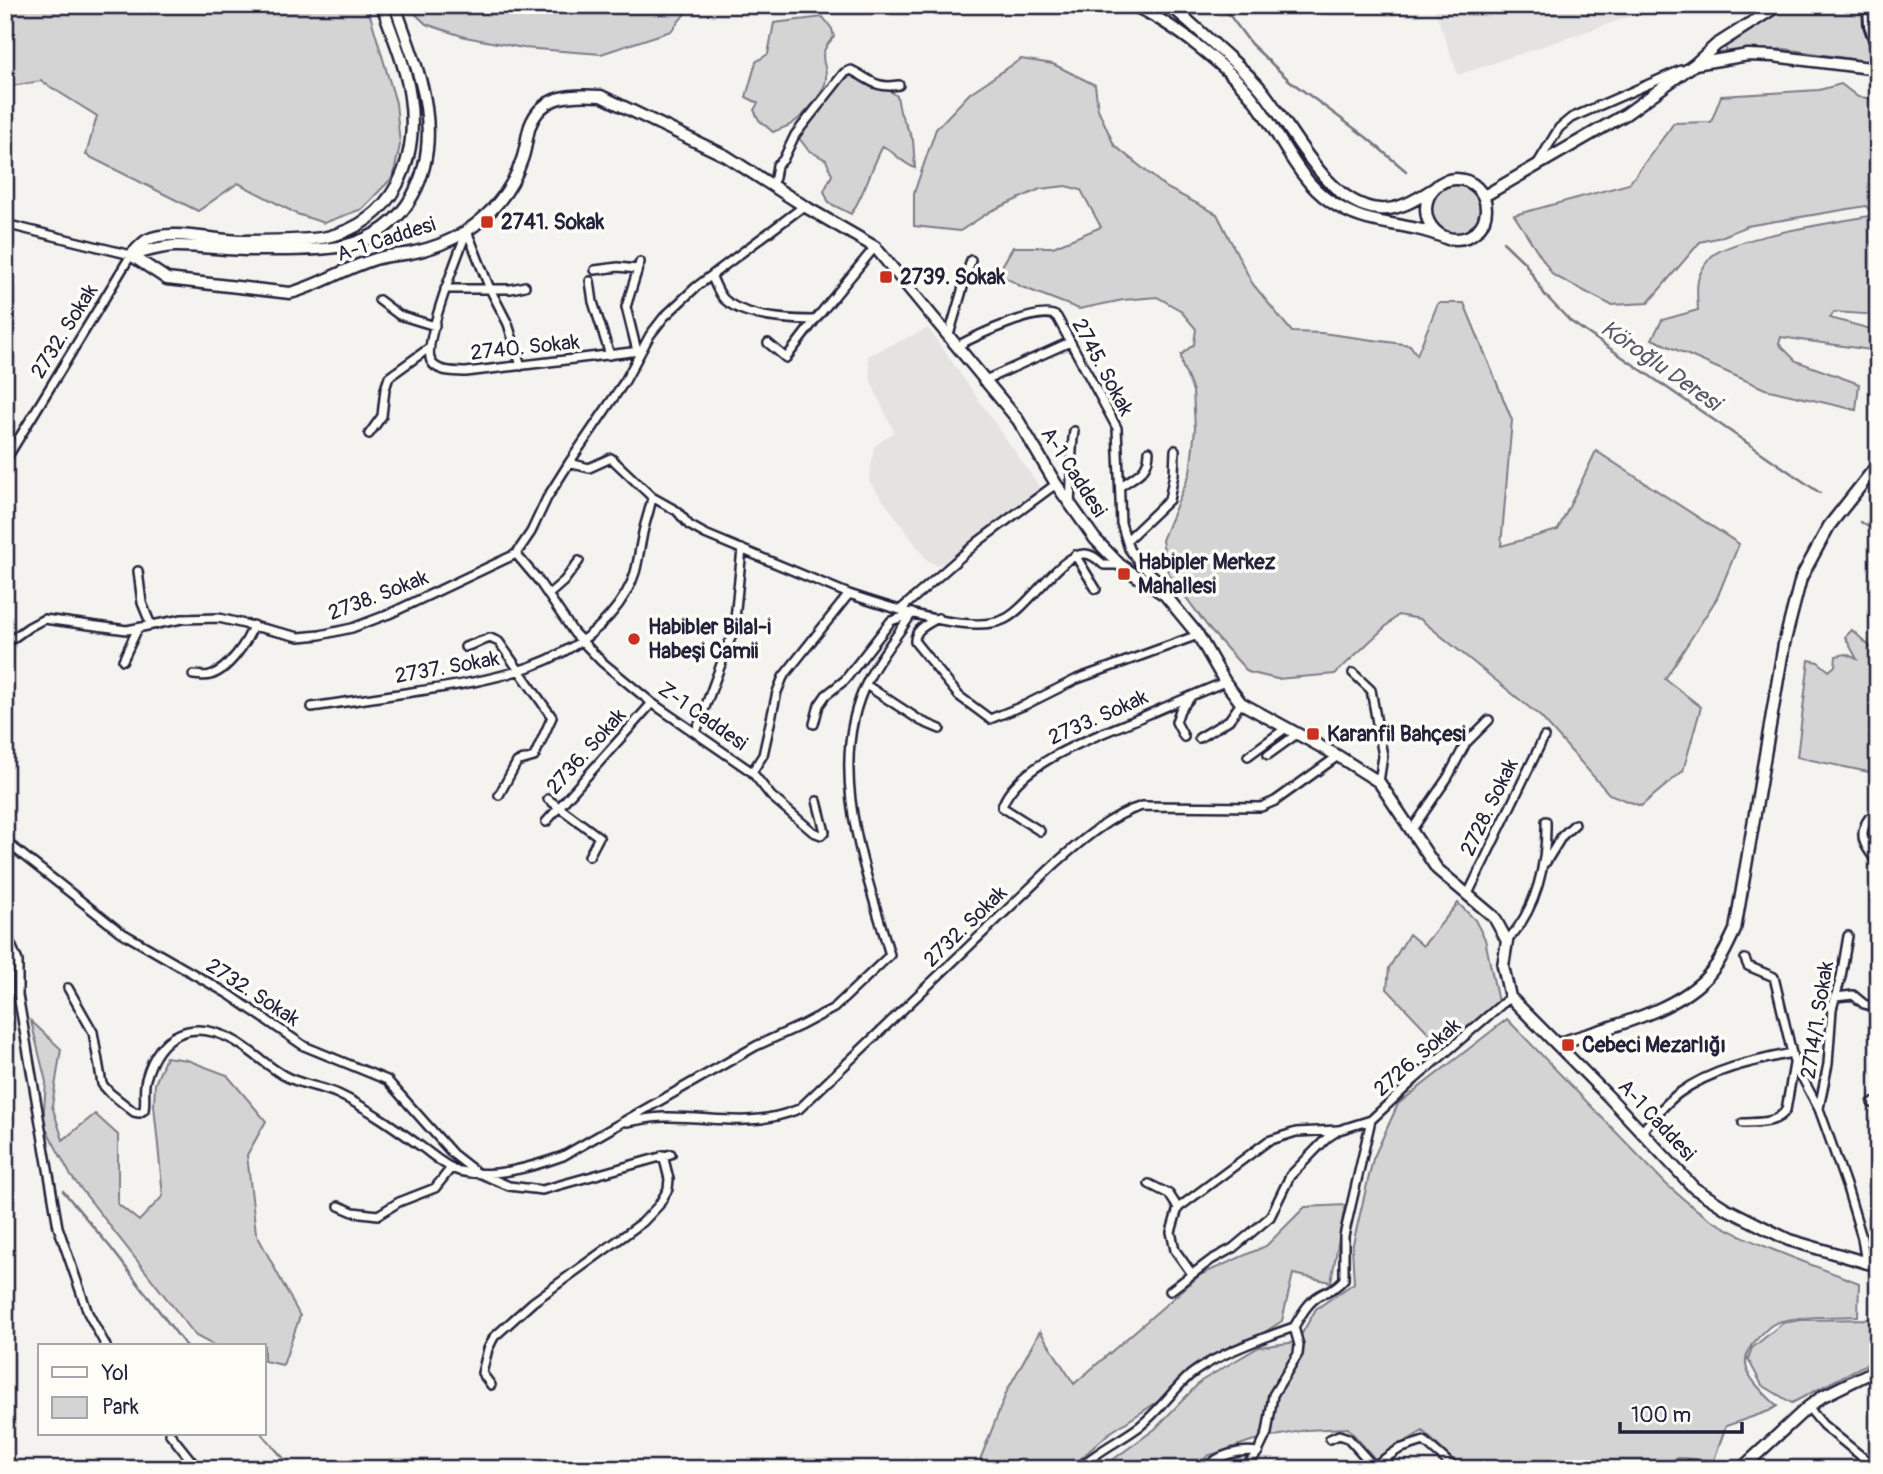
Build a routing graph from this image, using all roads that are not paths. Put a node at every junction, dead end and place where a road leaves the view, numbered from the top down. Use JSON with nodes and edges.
{"nodes":[{"id":1,"x":382,"y":5,"type":"edge"},
{"id":2,"x":396,"y":5,"type":"edge"},
{"id":3,"x":1132,"y":5,"type":"edge"},
{"id":4,"x":1169,"y":5,"type":"edge"},
{"id":5,"x":1779,"y":5,"type":"edge"},
{"id":6,"x":1869,"y":5,"type":"edge"},
{"id":7,"x":1878,"y":48,"type":"edge"},
{"id":8,"x":1695,"y":64,"type":"junction"},
{"id":9,"x":1878,"y":69,"type":"edge"},
{"id":10,"x":899,"y":85,"type":"dead end"},
{"id":11,"x":1536,"y":166,"type":"junction"},
{"id":12,"x":771,"y":185,"type":"junction"},
{"id":13,"x":1433,"y":189,"type":"junction"},
{"id":14,"x":1484,"y":196,"type":"junction"},
{"id":15,"x":804,"y":206,"type":"junction"},
{"id":16,"x":5,"y":224,"type":"edge"},
{"id":17,"x":467,"y":231,"type":"junction"},
{"id":18,"x":1448,"y":239,"type":"junction"},
{"id":19,"x":875,"y":247,"type":"junction"},
{"id":20,"x":131,"y":255,"type":"junction"},
{"id":21,"x":971,"y":260,"type":"dead end"},
{"id":22,"x":595,"y":270,"type":"dead end"},
{"id":23,"x":712,"y":277,"type":"junction"},
{"id":24,"x":590,"y":282,"type":"dead end"},
{"id":25,"x":525,"y":286,"type":"dead end"},
{"id":26,"x":445,"y":289,"type":"junction"},
{"id":27,"x":490,"y":289,"type":"junction"},
{"id":28,"x":379,"y":300,"type":"dead end"},
{"id":29,"x":816,"y":320,"type":"junction"},
{"id":30,"x":435,"y":326,"type":"junction"},
{"id":31,"x":949,"y":335,"type":"junction"},
{"id":32,"x":768,"y":342,"type":"dead end"},
{"id":33,"x":1070,"y":342,"type":"junction"},
{"id":34,"x":957,"y":346,"type":"junction"},
{"id":35,"x":429,"y":348,"type":"junction"},
{"id":36,"x":638,"y":351,"type":"junction"},
{"id":37,"x":610,"y":355,"type":"junction"},
{"id":38,"x":521,"y":366,"type":"junction"},
{"id":39,"x":983,"y":381,"type":"junction"},
{"id":40,"x":1074,"y":431,"type":"dead end"},
{"id":41,"x":369,"y":434,"type":"dead end"},
{"id":42,"x":1175,"y":450,"type":"dead end"},
{"id":43,"x":1149,"y":451,"type":"dead end"},
{"id":44,"x":5,"y":461,"type":"edge"},
{"id":45,"x":569,"y":463,"type":"junction"},
{"id":46,"x":1878,"y":464,"type":"edge"},
{"id":47,"x":1056,"y":484,"type":"junction"},
{"id":48,"x":1121,"y":486,"type":"junction"},
{"id":49,"x":652,"y":497,"type":"junction"},
{"id":50,"x":1070,"y":503,"type":"junction"},
{"id":51,"x":1127,"y":540,"type":"junction"},
{"id":52,"x":742,"y":550,"type":"junction"},
{"id":53,"x":516,"y":554,"type":"junction"},
{"id":54,"x":1075,"y":555,"type":"junction"},
{"id":55,"x":579,"y":561,"type":"dead end"},
{"id":56,"x":1121,"y":565,"type":"junction"},
{"id":57,"x":138,"y":571,"type":"dead end"},
{"id":58,"x":1096,"y":589,"type":"dead end"},
{"id":59,"x":849,"y":594,"type":"junction"},
{"id":60,"x":548,"y":595,"type":"junction"},
{"id":61,"x":1165,"y":595,"type":"junction"},
{"id":62,"x":900,"y":610,"type":"junction"},
{"id":63,"x":912,"y":613,"type":"junction"},
{"id":64,"x":938,"y":618,"type":"junction"},
{"id":65,"x":151,"y":625,"type":"junction"},
{"id":66,"x":253,"y":625,"type":"junction"},
{"id":67,"x":138,"y":628,"type":"junction"},
{"id":68,"x":1198,"y":635,"type":"junction"},
{"id":69,"x":582,"y":641,"type":"junction"},
{"id":70,"x":5,"y":643,"type":"edge"},
{"id":71,"x":465,"y":647,"type":"dead end"},
{"id":72,"x":123,"y":660,"type":"dead end"},
{"id":73,"x":520,"y":670,"type":"junction"},
{"id":74,"x":1353,"y":673,"type":"dead end"},
{"id":75,"x":193,"y":675,"type":"dead end"},
{"id":76,"x":1225,"y":682,"type":"junction"},
{"id":77,"x":866,"y":685,"type":"junction"},
{"id":78,"x":1193,"y":695,"type":"junction"},
{"id":79,"x":652,"y":703,"type":"junction"},
{"id":80,"x":1241,"y":703,"type":"junction"},
{"id":81,"x":312,"y":707,"type":"dead end"},
{"id":82,"x":1489,"y":720,"type":"dead end"},
{"id":83,"x":814,"y":724,"type":"dead end"},
{"id":84,"x":1286,"y":728,"type":"junction"},
{"id":85,"x":940,"y":729,"type":"dead end"},
{"id":86,"x":696,"y":732,"type":"junction"},
{"id":87,"x":1297,"y":734,"type":"junction"},
{"id":88,"x":1184,"y":737,"type":"dead end"},
{"id":89,"x":1544,"y":737,"type":"dead end"},
{"id":90,"x":1199,"y":738,"type":"dead end"},
{"id":91,"x":1268,"y":755,"type":"dead end"},
{"id":92,"x":1248,"y":756,"type":"dead end"},
{"id":93,"x":1338,"y":756,"type":"junction"},
{"id":94,"x":752,"y":772,"type":"junction"},
{"id":95,"x":1379,"y":782,"type":"junction"},
{"id":96,"x":499,"y":795,"type":"dead end"},
{"id":97,"x":548,"y":799,"type":"dead end"},
{"id":98,"x":817,"y":801,"type":"dead end"},
{"id":99,"x":559,"y":807,"type":"junction"},
{"id":100,"x":1878,"y":818,"type":"edge"},
{"id":101,"x":1546,"y":821,"type":"dead end"},
{"id":102,"x":546,"y":822,"type":"dead end"},
{"id":103,"x":1574,"y":824,"type":"dead end"},
{"id":104,"x":1040,"y":831,"type":"dead end"},
{"id":105,"x":1412,"y":831,"type":"junction"},
{"id":106,"x":5,"y":841,"type":"edge"},
{"id":107,"x":589,"y":856,"type":"dead end"},
{"id":108,"x":1878,"y":863,"type":"edge"},
{"id":109,"x":1544,"y":866,"type":"junction"},
{"id":110,"x":1468,"y":894,"type":"junction"},
{"id":111,"x":5,"y":931,"type":"edge"},
{"id":112,"x":1848,"y":936,"type":"dead end"},
{"id":113,"x":1507,"y":941,"type":"junction"},
{"id":114,"x":1745,"y":959,"type":"dead end"},
{"id":115,"x":68,"y":988,"type":"dead end"},
{"id":116,"x":1510,"y":997,"type":"junction"},
{"id":117,"x":1836,"y":997,"type":"junction"},
{"id":118,"x":1878,"y":1007,"type":"edge"},
{"id":119,"x":1557,"y":1044,"type":"junction"},
{"id":120,"x":1792,"y":1053,"type":"junction"},
{"id":121,"x":1794,"y":1062,"type":"junction"},
{"id":122,"x":1818,"y":1109,"type":"junction"},
{"id":123,"x":1371,"y":1120,"type":"junction"},
{"id":124,"x":623,"y":1122,"type":"junction"},
{"id":125,"x":1743,"y":1123,"type":"dead end"},
{"id":126,"x":1339,"y":1130,"type":"junction"},
{"id":127,"x":1641,"y":1132,"type":"junction"},
{"id":128,"x":451,"y":1168,"type":"junction"},
{"id":129,"x":476,"y":1172,"type":"junction"},
{"id":130,"x":1149,"y":1184,"type":"dead end"},
{"id":131,"x":339,"y":1206,"type":"dead end"},
{"id":132,"x":1178,"y":1208,"type":"junction"},
{"id":133,"x":1866,"y":1264,"type":"junction"},
{"id":134,"x":1878,"y":1266,"type":"edge"},
{"id":135,"x":1192,"y":1274,"type":"junction"},
{"id":136,"x":1170,"y":1291,"type":"dead end"},
{"id":137,"x":1294,"y":1327,"type":"junction"},
{"id":138,"x":105,"y":1344,"type":"edge"},
{"id":139,"x":1878,"y":1368,"type":"edge"},
{"id":140,"x":491,"y":1385,"type":"dead end"},
{"id":141,"x":1808,"y":1407,"type":"junction"},
{"id":142,"x":172,"y":1436,"type":"edge"},
{"id":143,"x":1329,"y":1439,"type":"dead end"},
{"id":144,"x":1258,"y":1452,"type":"junction"},
{"id":145,"x":1374,"y":1467,"type":"edge"},
{"id":146,"x":198,"y":1469,"type":"edge"},
{"id":147,"x":1078,"y":1469,"type":"edge"},
{"id":148,"x":1204,"y":1469,"type":"edge"},
{"id":149,"x":1244,"y":1469,"type":"edge"},
{"id":150,"x":1456,"y":1469,"type":"edge"},
{"id":151,"x":1587,"y":1469,"type":"edge"},
{"id":152,"x":1599,"y":1469,"type":"edge"},
{"id":153,"x":1675,"y":1469,"type":"edge"},
{"id":154,"x":1713,"y":1469,"type":"edge"},
{"id":155,"x":1741,"y":1469,"type":"edge"},
{"id":156,"x":1877,"y":1469,"type":"edge"}],
"edges":[{"from":1,"to":20,"type":"main road"},
{"from":2,"to":20,"type":"main road"},
{"from":3,"to":18,"type":"main road"},
{"from":4,"to":13,"type":"main road"},
{"from":5,"to":8,"type":"main road"},
{"from":6,"to":7,"type":"main road"},
{"from":8,"to":9,"type":"main road"},
{"from":8,"to":11,"type":"main road"},
{"from":8,"to":11,"type":"street"},
{"from":10,"to":12,"type":"street"},
{"from":11,"to":14,"type":"main road"},
{"from":12,"to":15,"type":"main road","name":"A-1 Caddesi"},
{"from":12,"to":17,"type":"main road","name":"A-1 Caddesi"},
{"from":13,"to":14,"type":"main road"},
{"from":13,"to":18,"type":"main road"},
{"from":14,"to":18,"type":"main road"},
{"from":15,"to":19,"type":"main road","name":"A-1 Caddesi"},
{"from":15,"to":23,"type":"street"},
{"from":16,"to":20,"type":"street"},
{"from":17,"to":20,"type":"main road","name":"A-1 Caddesi"},
{"from":17,"to":26,"type":"street"},
{"from":17,"to":27,"type":"street"},
{"from":19,"to":29,"type":"street"},
{"from":19,"to":31,"type":"main road","name":"A-1 Caddesi"},
{"from":20,"to":44,"type":"street","name":"2732. Sokak"},
{"from":21,"to":31,"type":"street"},
{"from":22,"to":36,"type":"street"},
{"from":23,"to":29,"type":"street"},
{"from":23,"to":36,"type":"street"},
{"from":24,"to":37,"type":"street"},
{"from":25,"to":27,"type":"street"},
{"from":26,"to":27,"type":"street"},
{"from":26,"to":30,"type":"street"},
{"from":27,"to":38,"type":"street"},
{"from":28,"to":30,"type":"street"},
{"from":29,"to":32,"type":"street"},
{"from":30,"to":35,"type":"street"},
{"from":31,"to":34,"type":"main road","name":"A-1 Caddesi"},
{"from":33,"to":34,"type":"street","name":"2745. Sokak"},
{"from":33,"to":39,"type":"street"},
{"from":33,"to":48,"type":"street","name":"2745. Sokak"},
{"from":34,"to":39,"type":"main road","name":"A-1 Caddesi"},
{"from":35,"to":38,"type":"street","name":"2740. Sokak"},
{"from":35,"to":41,"type":"street"},
{"from":36,"to":37,"type":"street","name":"2740. Sokak"},
{"from":36,"to":45,"type":"street"},
{"from":37,"to":38,"type":"street","name":"2740. Sokak"},
{"from":39,"to":47,"type":"main road","name":"A-1 Caddesi"},
{"from":40,"to":50,"type":"street"},
{"from":42,"to":51,"type":"street"},
{"from":43,"to":48,"type":"street"},
{"from":45,"to":49,"type":"street"},
{"from":45,"to":53,"type":"street"},
{"from":46,"to":119,"type":"main road"},
{"from":47,"to":50,"type":"main road","name":"A-1 Caddesi"},
{"from":47,"to":62,"type":"street"},
{"from":48,"to":51,"type":"street","name":"2745. Sokak"},
{"from":49,"to":52,"type":"street"},
{"from":49,"to":69,"type":"street","name":"2737. Sokak"},
{"from":50,"to":56,"type":"main road","name":"A-1 Caddesi"},
{"from":51,"to":61,"type":"street","name":"2745. Sokak"},
{"from":52,"to":59,"type":"street"},
{"from":52,"to":86,"type":"street"},
{"from":53,"to":60,"type":"street","name":"Z-1 Caddesi"},
{"from":53,"to":66,"type":"street","name":"2738. Sokak"},
{"from":54,"to":56,"type":"street"},
{"from":54,"to":58,"type":"street"},
{"from":54,"to":64,"type":"street"},
{"from":55,"to":60,"type":"street"},
{"from":56,"to":61,"type":"main road","name":"A-1 Caddesi"},
{"from":57,"to":65,"type":"street"},
{"from":59,"to":62,"type":"street"},
{"from":59,"to":94,"type":"street","name":"Z-1 Caddesi"},
{"from":60,"to":69,"type":"street","name":"Z-1 Caddesi"},
{"from":61,"to":68,"type":"main road","name":"A-1 Caddesi"},
{"from":62,"to":63,"type":"street"},
{"from":63,"to":64,"type":"street"},
{"from":63,"to":77,"type":"street"},
{"from":63,"to":83,"type":"street"},
{"from":64,"to":68,"type":"street"},
{"from":65,"to":66,"type":"street","name":"2738. Sokak"},
{"from":65,"to":67,"type":"street","name":"2738. Sokak"},
{"from":66,"to":75,"type":"street"},
{"from":67,"to":70,"type":"street","name":"2738. Sokak"},
{"from":67,"to":72,"type":"street"},
{"from":68,"to":76,"type":"main road","name":"A-1 Caddesi"},
{"from":69,"to":73,"type":"street","name":"2737. Sokak"},
{"from":69,"to":79,"type":"street","name":"Z-1 Caddesi"},
{"from":71,"to":73,"type":"street"},
{"from":73,"to":81,"type":"street","name":"2737. Sokak"},
{"from":73,"to":96,"type":"street"},
{"from":74,"to":95,"type":"street"},
{"from":76,"to":78,"type":"street","name":"2733. Sokak"},
{"from":76,"to":80,"type":"main road","name":"A-1 Caddesi"},
{"from":77,"to":85,"type":"street"},
{"from":77,"to":124,"type":"street","name":"2732. Sokak"},
{"from":78,"to":88,"type":"street"},
{"from":78,"to":104,"type":"street","name":"2733. Sokak"},
{"from":79,"to":86,"type":"street","name":"Z-1 Caddesi"},
{"from":79,"to":99,"type":"street","name":"2736. Sokak"},
{"from":80,"to":84,"type":"main road","name":"A-1 Caddesi"},
{"from":80,"to":90,"type":"street"},
{"from":82,"to":105,"type":"street"},
{"from":84,"to":87,"type":"main road","name":"A-1 Caddesi"},
{"from":84,"to":92,"type":"street"},
{"from":86,"to":94,"type":"street","name":"Z-1 Caddesi"},
{"from":87,"to":91,"type":"street"},
{"from":87,"to":93,"type":"main road","name":"A-1 Caddesi"},
{"from":89,"to":110,"type":"street","name":"2728. Sokak"},
{"from":93,"to":95,"type":"main road","name":"A-1 Caddesi"},
{"from":93,"to":124,"type":"street","name":"2732. Sokak"},
{"from":94,"to":98,"type":"street"},
{"from":95,"to":105,"type":"main road","name":"A-1 Caddesi"},
{"from":97,"to":99,"type":"street"},
{"from":99,"to":102,"type":"street","name":"2736. Sokak"},
{"from":99,"to":107,"type":"street"},
{"from":100,"to":108,"type":"street"},
{"from":101,"to":109,"type":"street"},
{"from":103,"to":109,"type":"street"},
{"from":105,"to":110,"type":"main road","name":"A-1 Caddesi"},
{"from":106,"to":129,"type":"street","name":"2732. Sokak"},
{"from":109,"to":113,"type":"street"},
{"from":110,"to":113,"type":"main road","name":"A-1 Caddesi"},
{"from":111,"to":138,"type":"street"},
{"from":112,"to":117,"type":"street","name":"2714/1. Sokak"},
{"from":113,"to":116,"type":"main road"},
{"from":114,"to":120,"type":"street"},
{"from":115,"to":128,"type":"street","name":"2732. Sokak"},
{"from":116,"to":119,"type":"main road","name":"A-1 Caddesi"},
{"from":116,"to":123,"type":"street","name":"2726. Sokak"},
{"from":117,"to":118,"type":"street"},
{"from":117,"to":122,"type":"street","name":"2714/1. Sokak"},
{"from":119,"to":127,"type":"main road","name":"A-1 Caddesi"},
{"from":120,"to":121,"type":"street"},
{"from":120,"to":127,"type":"street"},
{"from":121,"to":122,"type":"street"},
{"from":121,"to":125,"type":"street"},
{"from":122,"to":133,"type":"street"},
{"from":123,"to":126,"type":"street","name":"2726. Sokak"},
{"from":123,"to":137,"type":"street"},
{"from":124,"to":129,"type":"street","name":"2732. Sokak"},
{"from":126,"to":132,"type":"street","name":"2726. Sokak"},
{"from":126,"to":135,"type":"street","name":"2726. Sokak"},
{"from":127,"to":133,"type":"main road","name":"A-1 Caddesi"},
{"from":128,"to":129,"type":"street","name":"2732. Sokak"},
{"from":128,"to":131,"type":"street"},
{"from":129,"to":140,"type":"street","name":"2732. Sokak"},
{"from":130,"to":132,"type":"street"},
{"from":132,"to":135,"type":"street"},
{"from":133,"to":134,"type":"main road","name":"A-1 Caddesi"},
{"from":135,"to":136,"type":"street","name":"2726. Sokak"},
{"from":137,"to":144,"type":"street"},
{"from":137,"to":147,"type":"street"},
{"from":139,"to":141,"type":"main road"},
{"from":141,"to":155,"type":"main road"},
{"from":141,"to":156,"type":"street"},
{"from":142,"to":146,"type":"street"},
{"from":143,"to":145,"type":"street"},
{"from":144,"to":148,"type":"street"},
{"from":144,"to":149,"type":"street"},
{"from":145,"to":150,"type":"street"},
{"from":151,"to":152,"type":"street"},
{"from":153,"to":154,"type":"street"}]}
